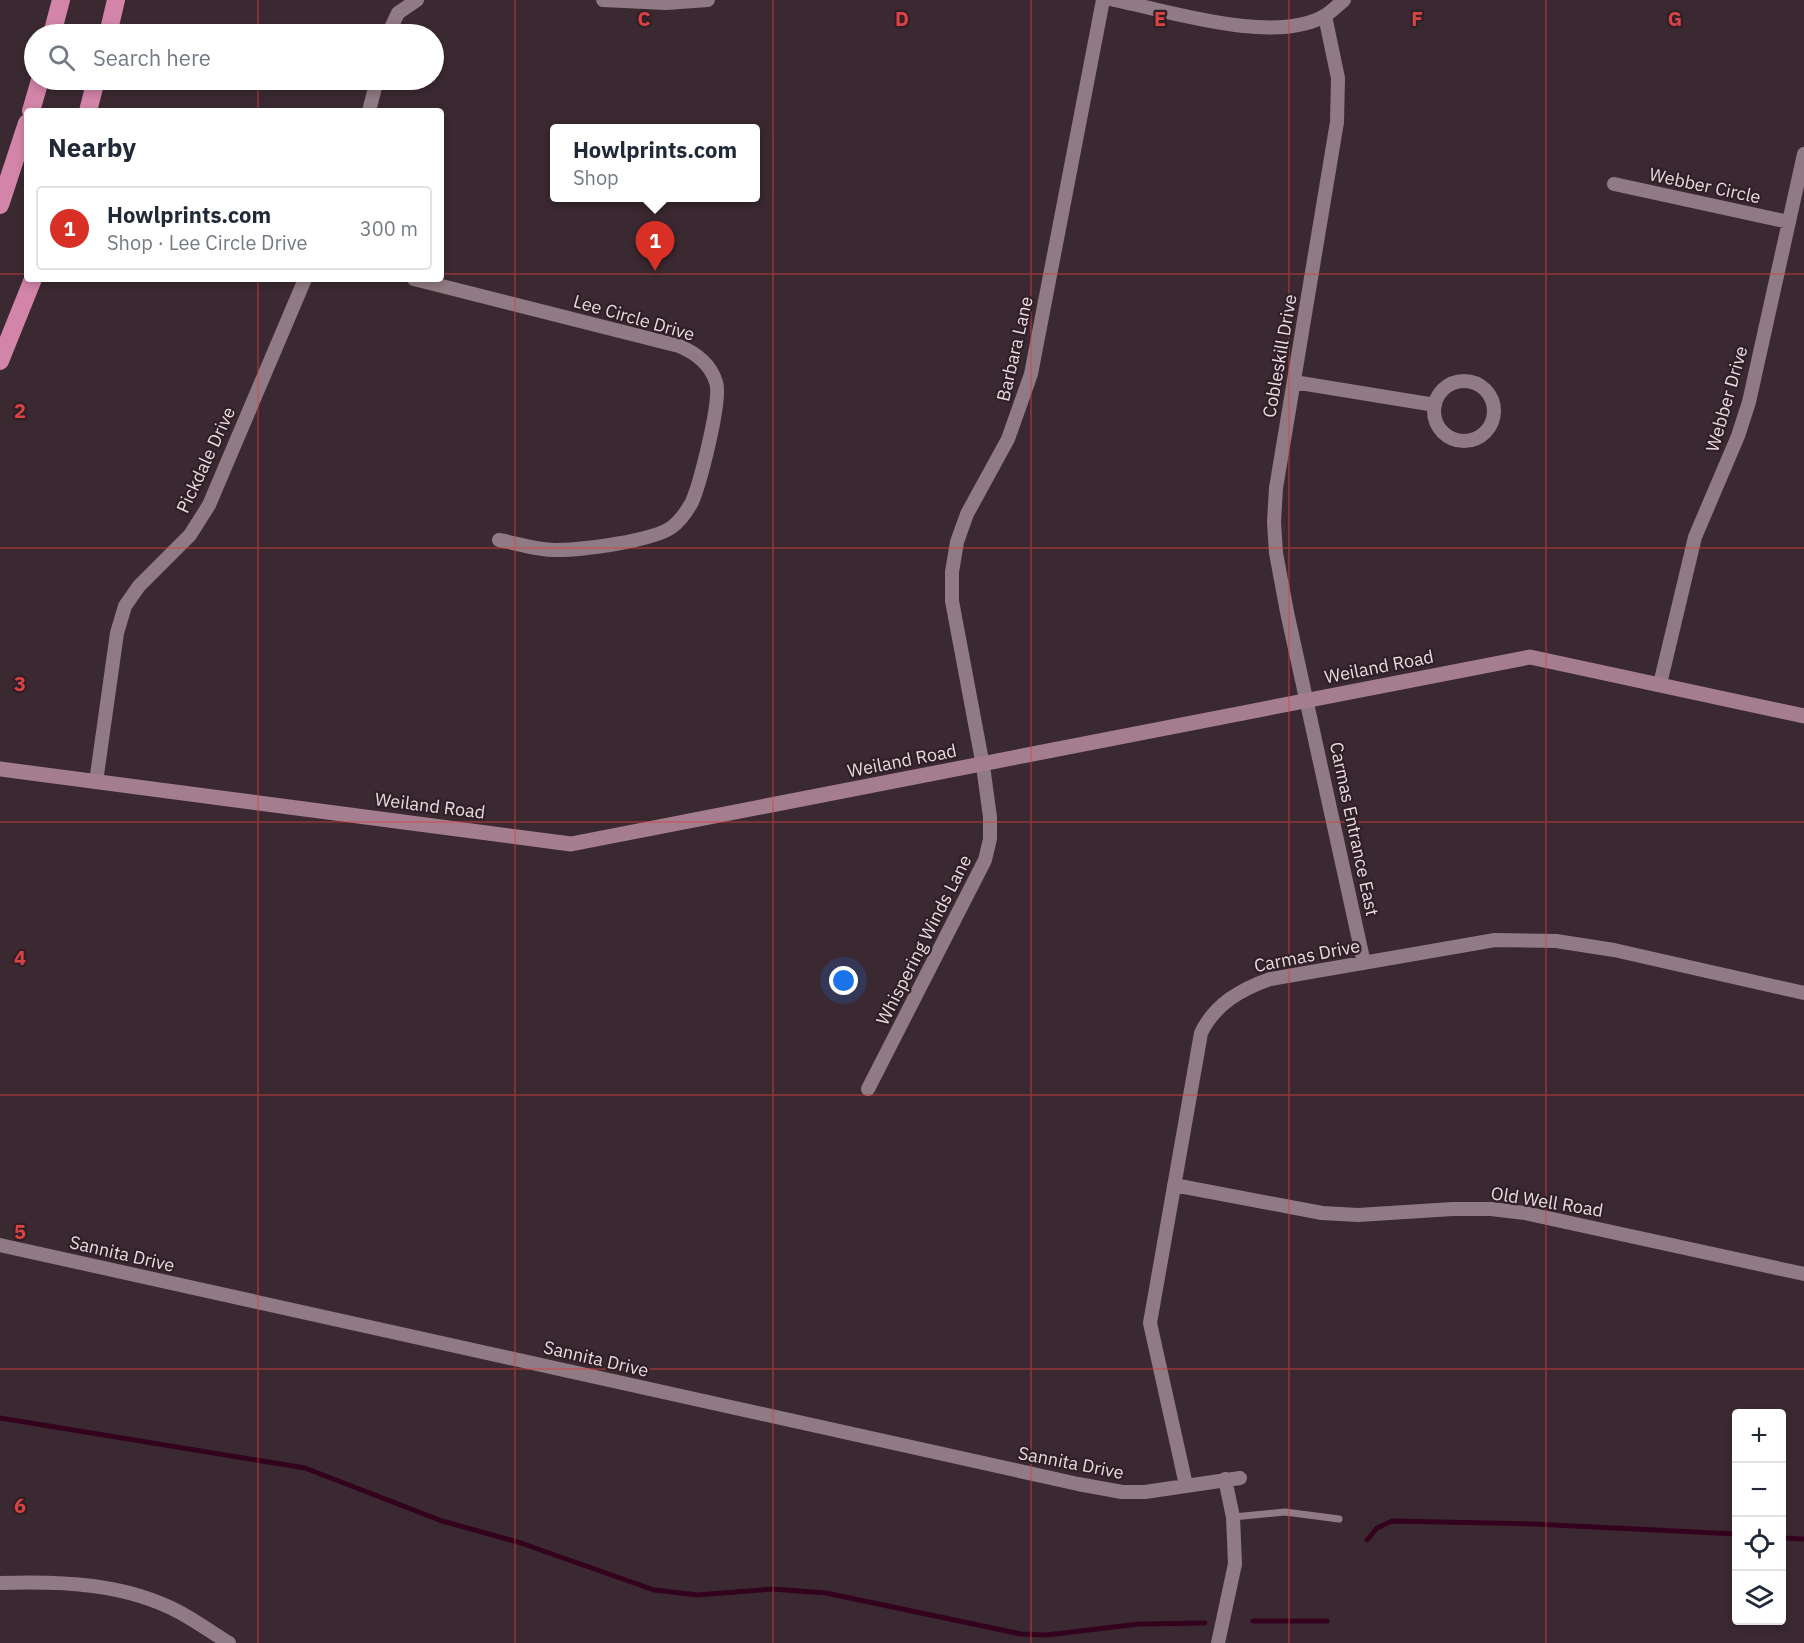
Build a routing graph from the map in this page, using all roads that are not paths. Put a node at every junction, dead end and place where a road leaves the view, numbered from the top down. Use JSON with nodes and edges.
{"nodes":[{"id":1,"x":61,"y":0,"type":"edge"},
{"id":2,"x":116,"y":0,"type":"edge"},
{"id":3,"x":417,"y":0,"type":"edge"},
{"id":4,"x":603,"y":0,"type":"edge"},
{"id":5,"x":708,"y":0,"type":"edge"},
{"id":6,"x":1103,"y":0,"type":"edge"},
{"id":7,"x":1114,"y":0,"type":"edge"},
{"id":8,"x":1344,"y":0,"type":"edge"},
{"id":9,"x":1325,"y":16,"type":"junction"},
{"id":10,"x":55,"y":24,"type":"edge"},
{"id":11,"x":110,"y":24,"type":"edge"},
{"id":12,"x":393,"y":24,"type":"edge"},
{"id":13,"x":37,"y":90,"type":"edge"},
{"id":14,"x":93,"y":90,"type":"edge"},
{"id":15,"x":374,"y":90,"type":"edge"},
{"id":16,"x":32,"y":108,"type":"edge"},
{"id":17,"x":89,"y":108,"type":"edge"},
{"id":18,"x":370,"y":108,"type":"edge"},
{"id":19,"x":24,"y":132,"type":"edge"},
{"id":20,"x":1804,"y":154,"type":"edge"},
{"id":21,"x":1614,"y":184,"type":"dead end"},
{"id":22,"x":0,"y":205,"type":"edge"},
{"id":23,"x":1789,"y":222,"type":"junction"},
{"id":24,"x":32,"y":282,"type":"edge"},
{"id":25,"x":304,"y":282,"type":"edge"},
{"id":26,"x":426,"y":282,"type":"edge"},
{"id":27,"x":0,"y":361,"type":"edge"},
{"id":28,"x":1294,"y":382,"type":"junction"},
{"id":29,"x":1435,"y":405,"type":"junction"},
{"id":30,"x":499,"y":540,"type":"dead end"},
{"id":31,"x":1660,"y":684,"type":"junction"},
{"id":32,"x":1308,"y":701,"type":"junction"},
{"id":33,"x":1804,"y":716,"type":"edge"},
{"id":34,"x":984,"y":766,"type":"junction"},
{"id":35,"x":0,"y":769,"type":"edge"},
{"id":36,"x":96,"y":782,"type":"junction"},
{"id":37,"x":1364,"y":963,"type":"junction"},
{"id":38,"x":1804,"y":993,"type":"edge"},
{"id":39,"x":868,"y":1089,"type":"dead end"},
{"id":40,"x":1174,"y":1185,"type":"junction"},
{"id":41,"x":0,"y":1245,"type":"edge"},
{"id":42,"x":1804,"y":1274,"type":"edge"},
{"id":43,"x":1186,"y":1485,"type":"junction"},
{"id":44,"x":1233,"y":1516,"type":"junction"},
{"id":45,"x":1339,"y":1519,"type":"dead end"},
{"id":46,"x":0,"y":1584,"type":"edge"},
{"id":47,"x":229,"y":1643,"type":"edge"},
{"id":48,"x":1218,"y":1643,"type":"edge"}],
"edges":[{"from":1,"to":10,"type":"highway"},
{"from":2,"to":11,"type":"highway"},
{"from":3,"to":12,"type":"street"},
{"from":4,"to":5,"type":"street"},
{"from":6,"to":34,"type":"street","name":"Barbara Lane"},
{"from":7,"to":9,"type":"street"},
{"from":8,"to":9,"type":"street"},
{"from":9,"to":28,"type":"street","name":"Cobleskill Drive"},
{"from":13,"to":16,"type":"highway"},
{"from":14,"to":17,"type":"highway"},
{"from":15,"to":18,"type":"street"},
{"from":19,"to":22,"type":"highway"},
{"from":20,"to":23,"type":"street","name":"Webber Drive"},
{"from":21,"to":23,"type":"street","name":"Webber Circle"},
{"from":23,"to":31,"type":"street","name":"Webber Drive"},
{"from":24,"to":27,"type":"highway"},
{"from":25,"to":36,"type":"street","name":"Pickdale Drive"},
{"from":26,"to":30,"type":"street","name":"Lee Circle Drive"},
{"from":28,"to":29,"type":"street"},
{"from":28,"to":32,"type":"street","name":"Cobleskill Drive"},
{"from":29,"to":29,"type":"street"},
{"from":31,"to":32,"type":"street","name":"Weiland Road"},
{"from":31,"to":33,"type":"street","name":"Weiland Road"},
{"from":32,"to":34,"type":"street","name":"Weiland Road"},
{"from":32,"to":37,"type":"street","name":"Carmas Entrance East"},
{"from":34,"to":36,"type":"street","name":"Weiland Road"},
{"from":34,"to":39,"type":"street","name":"Whispering Winds Lane"},
{"from":35,"to":36,"type":"street","name":"Weiland Road"},
{"from":37,"to":38,"type":"street","name":"Carmas Drive"},
{"from":37,"to":40,"type":"street","name":"Carmas Drive"},
{"from":40,"to":42,"type":"street","name":"Old Well Road"},
{"from":40,"to":43,"type":"street","name":"Carmas Drive"},
{"from":41,"to":43,"type":"street","name":"Sannita Drive"},
{"from":43,"to":44,"type":"street"},
{"from":44,"to":45,"type":"lane"},
{"from":44,"to":48,"type":"street"},
{"from":46,"to":47,"type":"street"}]}
